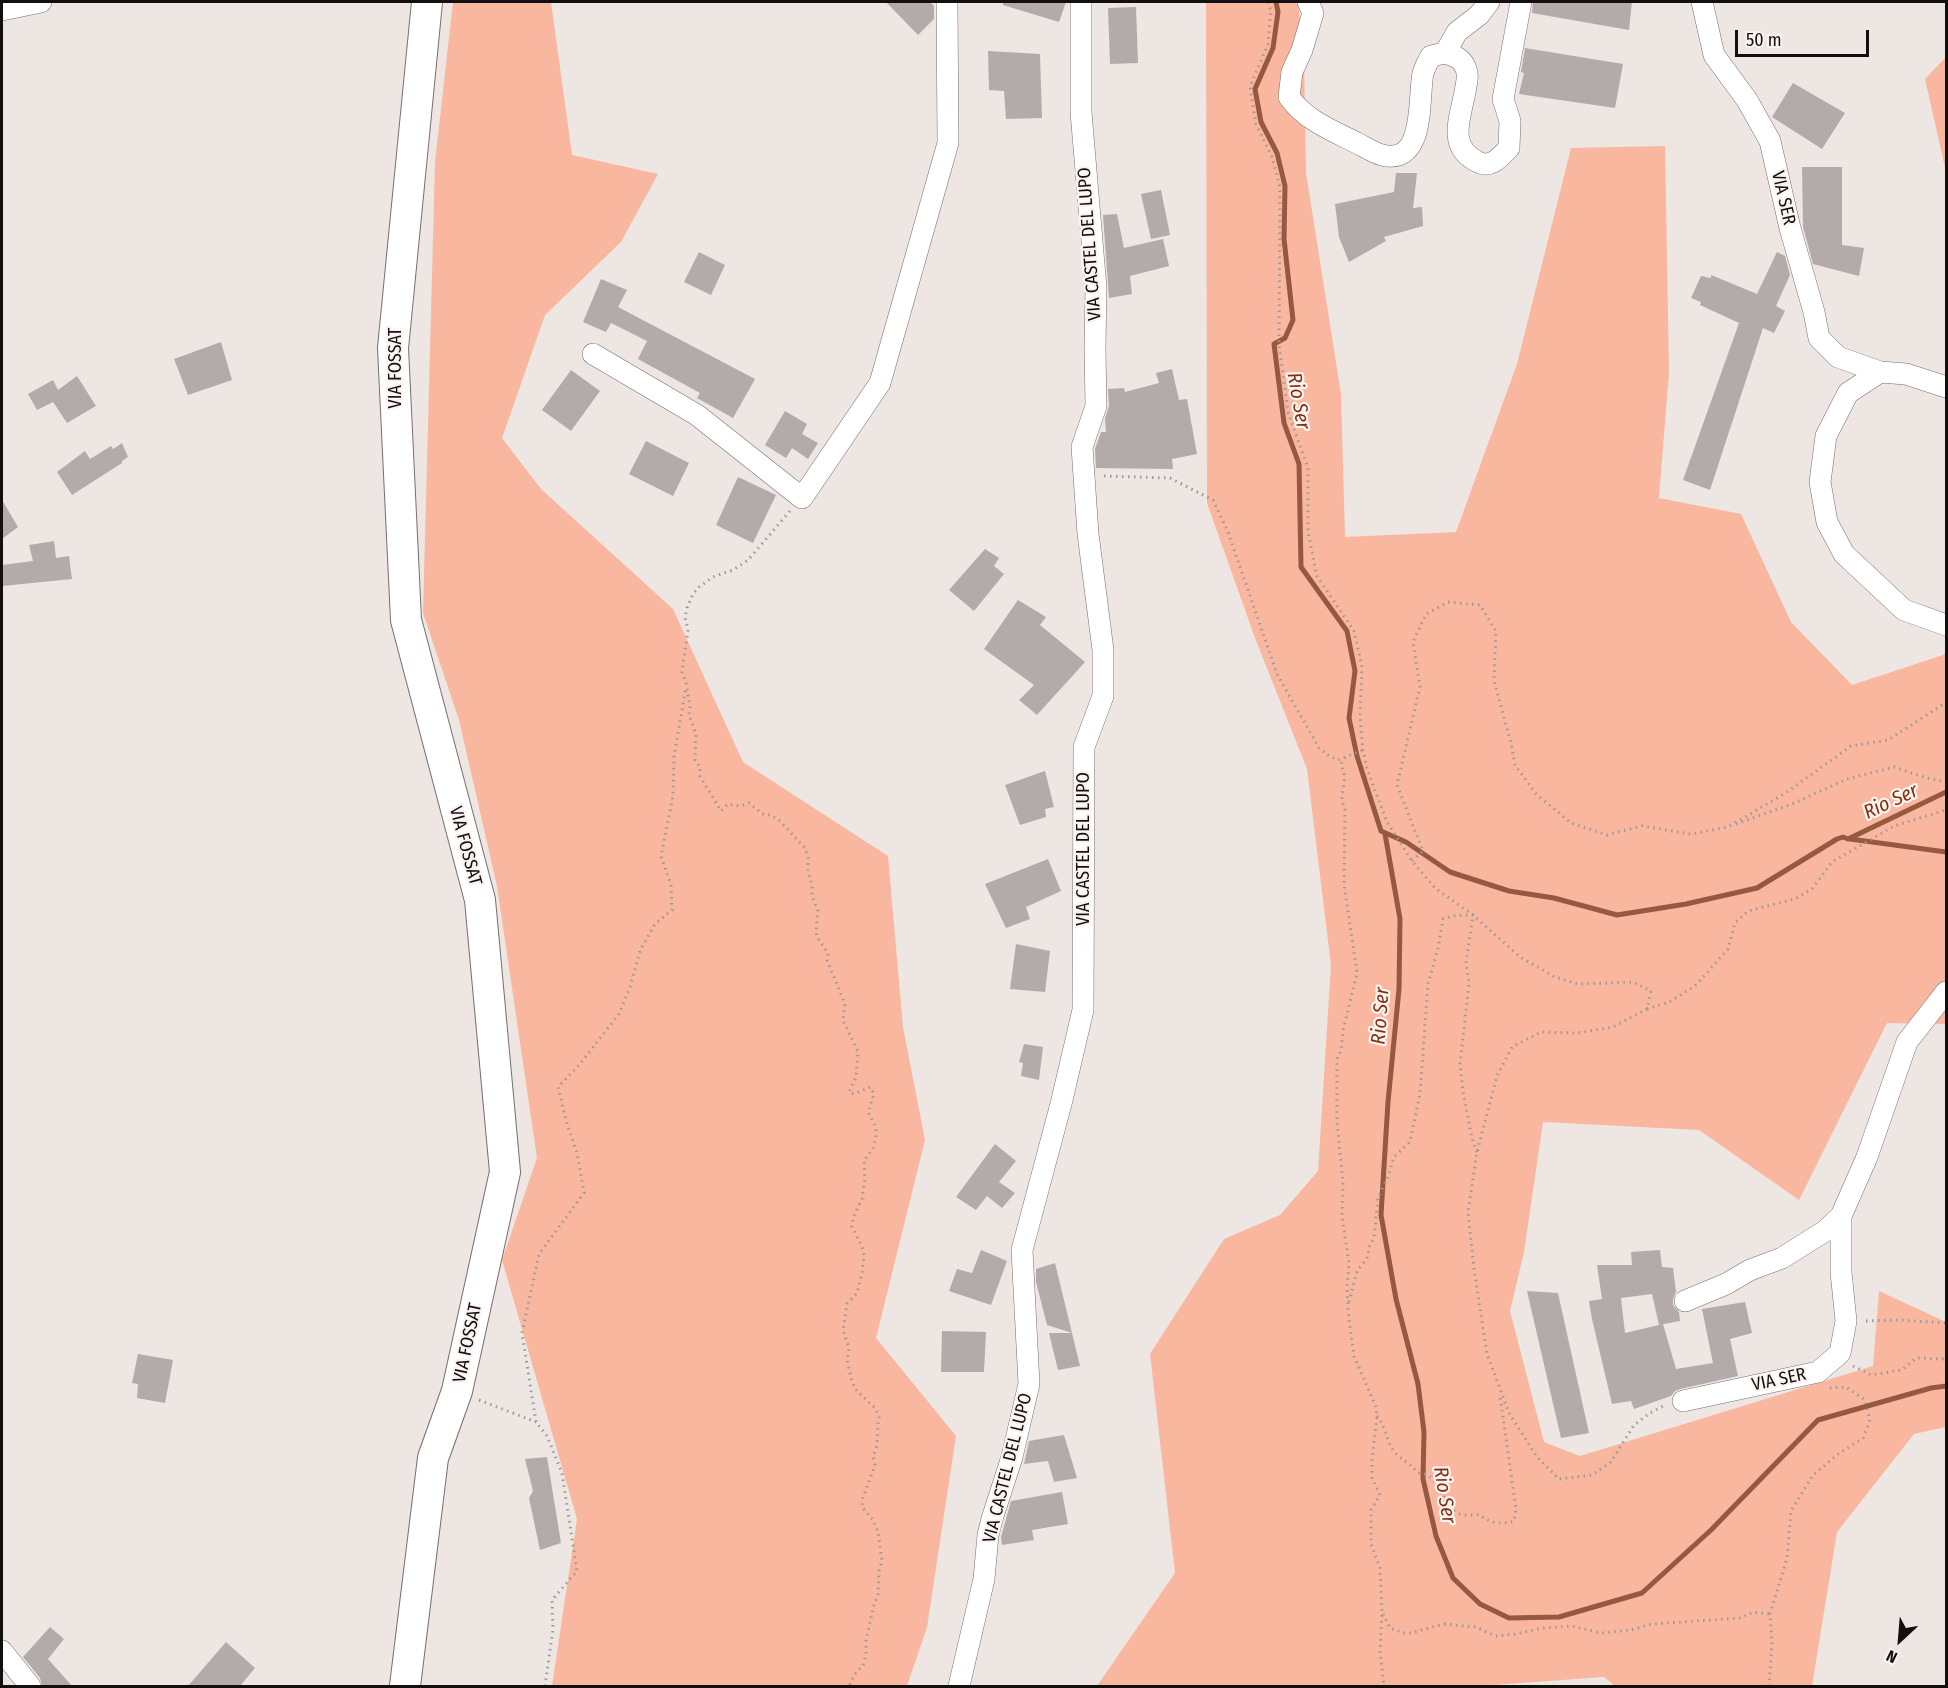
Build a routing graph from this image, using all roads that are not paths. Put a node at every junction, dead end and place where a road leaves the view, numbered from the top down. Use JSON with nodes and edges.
{"nodes":[{"id":1,"x":41,"y":2,"type":"edge"},
{"id":2,"x":427,"y":2,"type":"edge"},
{"id":3,"x":947,"y":2,"type":"edge"},
{"id":4,"x":1081,"y":2,"type":"edge"},
{"id":5,"x":1308,"y":2,"type":"edge"},
{"id":6,"x":1489,"y":2,"type":"edge"},
{"id":7,"x":1521,"y":2,"type":"edge"},
{"id":8,"x":1702,"y":2,"type":"edge"},
{"id":9,"x":2,"y":10,"type":"edge"},
{"id":10,"x":1445,"y":53,"type":"junction"},
{"id":11,"x":593,"y":354,"type":"dead end"},
{"id":12,"x":1881,"y":372,"type":"junction"},
{"id":13,"x":1947,"y":387,"type":"edge"},
{"id":14,"x":1947,"y":625,"type":"edge"},
{"id":15,"x":1947,"y":992,"type":"edge"},
{"id":16,"x":1841,"y":1216,"type":"junction"},
{"id":17,"x":1685,"y":1302,"type":"dead end"},
{"id":18,"x":1683,"y":1401,"type":"road end"},
{"id":19,"x":2,"y":1651,"type":"edge"},
{"id":20,"x":30,"y":1686,"type":"edge"},
{"id":21,"x":405,"y":1686,"type":"edge"},
{"id":22,"x":959,"y":1686,"type":"edge"}],
"edges":[{"from":1,"to":9,"type":"street"},
{"from":2,"to":21,"type":"street","name":"VIA FOSSAT"},
{"from":3,"to":11,"type":"street"},
{"from":4,"to":22,"type":"street","name":"VIA CASTEL DEL LUPO"},
{"from":5,"to":10,"type":"street"},
{"from":6,"to":10,"type":"street"},
{"from":7,"to":10,"type":"street"},
{"from":8,"to":12,"type":"street","name":"VIA SER"},
{"from":12,"to":13,"type":"street","name":"VIA SER"},
{"from":12,"to":14,"type":"street"},
{"from":15,"to":16,"type":"street","name":"VIA SER"},
{"from":16,"to":17,"type":"street","name":"VIA SER"},
{"from":16,"to":18,"type":"street","name":"VIA SER"},
{"from":19,"to":20,"type":"street"}]}
